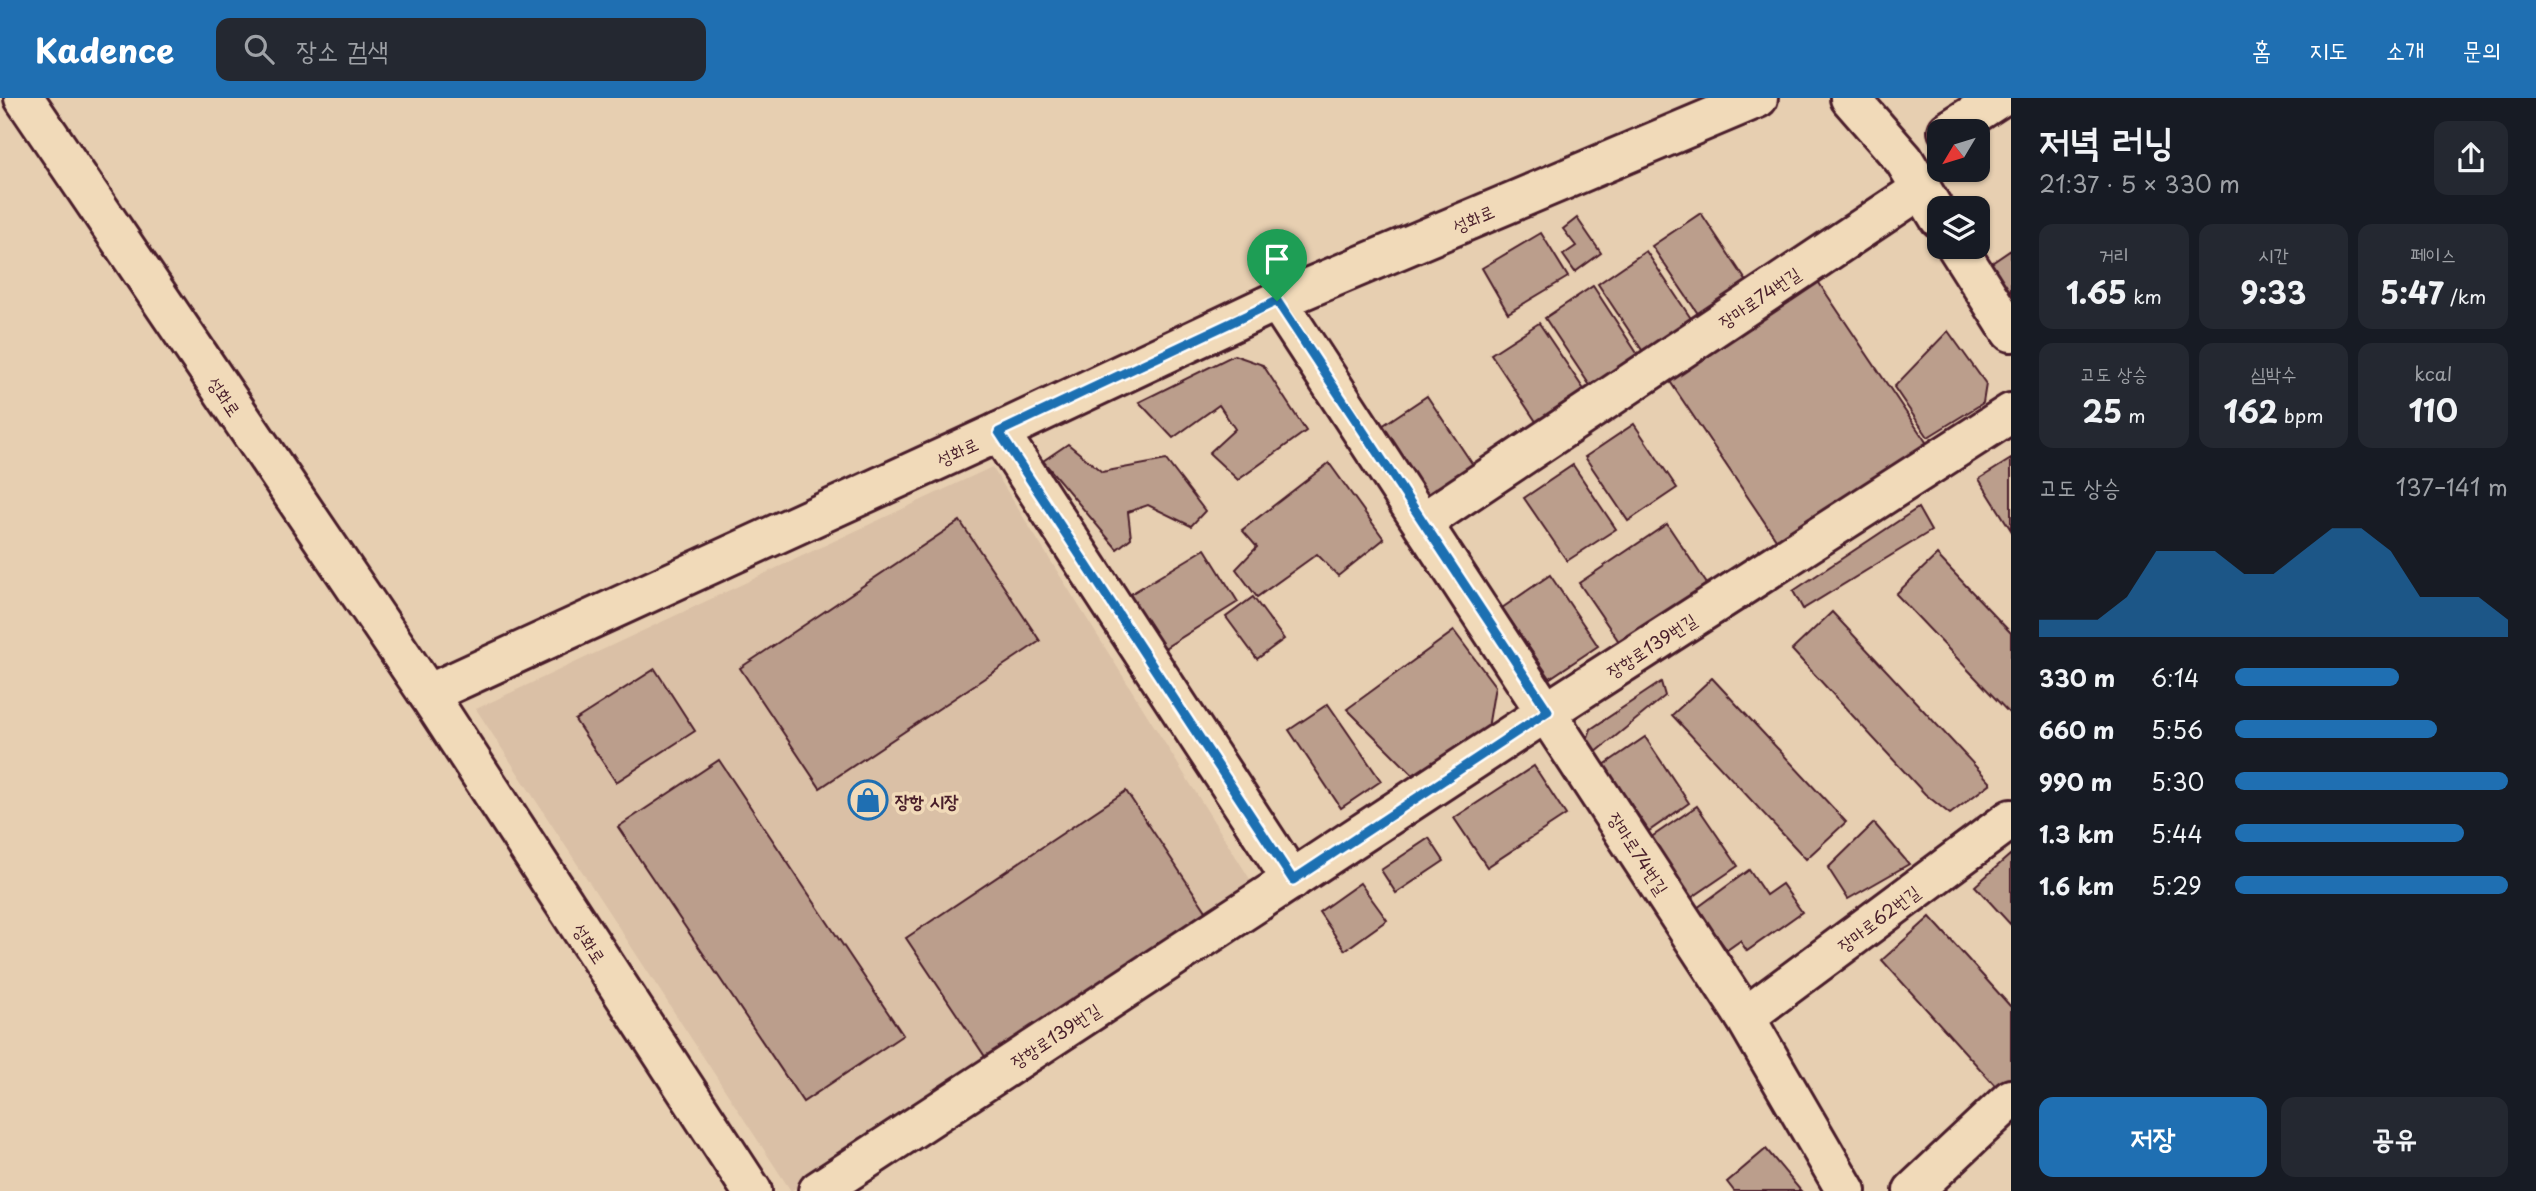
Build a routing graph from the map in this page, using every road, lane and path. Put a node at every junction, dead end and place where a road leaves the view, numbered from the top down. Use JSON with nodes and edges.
{"nodes":[{"id":1,"x":23,"y":98,"type":"edge"},
{"id":2,"x":1758,"y":98,"type":"edge"},
{"id":3,"x":1850,"y":98,"type":"edge"},
{"id":4,"x":1999,"y":98,"type":"edge"},
{"id":5,"x":1967,"y":119,"type":"edge"},
{"id":6,"x":1927,"y":172,"type":"edge"},
{"id":7,"x":1921,"y":189,"type":"edge"},
{"id":8,"x":1965,"y":259,"type":"edge"},
{"id":9,"x":1277,"y":301,"type":"junction"},
{"id":10,"x":2011,"y":332,"type":"edge"},
{"id":11,"x":2011,"y":413,"type":"edge"},
{"id":12,"x":999,"y":432,"type":"junction"},
{"id":13,"x":1423,"y":522,"type":"junction"},
{"id":14,"x":428,"y":694,"type":"junction"},
{"id":15,"x":1548,"y":711,"type":"junction"},
{"id":16,"x":2011,"y":819,"type":"edge"},
{"id":17,"x":1293,"y":880,"type":"junction"},
{"id":18,"x":1745,"y":1017,"type":"junction"},
{"id":19,"x":2011,"y":1099,"type":"edge"},
{"id":20,"x":752,"y":1191,"type":"edge"},
{"id":21,"x":818,"y":1191,"type":"edge"},
{"id":22,"x":1846,"y":1191,"type":"edge"},
{"id":23,"x":1913,"y":1191,"type":"edge"}],
"edges":[{"from":1,"to":14,"type":"street","name":"성화로"},
{"from":2,"to":9,"type":"street","name":"성화로"},
{"from":3,"to":7,"type":"street"},
{"from":4,"to":5,"type":"street"},
{"from":6,"to":7,"type":"street","name":"장마로74번길"},
{"from":7,"to":13,"type":"street","name":"장마로74번길"},
{"from":8,"to":10,"type":"street"},
{"from":9,"to":12,"type":"street","name":"성화로"},
{"from":9,"to":13,"type":"street","name":"장마로74번길"},
{"from":11,"to":15,"type":"street","name":"장항로139번길"},
{"from":12,"to":14,"type":"street","name":"성화로"},
{"from":12,"to":17,"type":"street"},
{"from":13,"to":15,"type":"street","name":"장마로74번길"},
{"from":14,"to":20,"type":"street","name":"성화로"},
{"from":15,"to":17,"type":"street","name":"장항로139번길"},
{"from":15,"to":18,"type":"street","name":"장마로74번길"},
{"from":16,"to":18,"type":"street","name":"장마로62번길"},
{"from":17,"to":21,"type":"street","name":"장항로139번길"},
{"from":18,"to":22,"type":"street","name":"장마로74번길"},
{"from":19,"to":23,"type":"street"}]}
